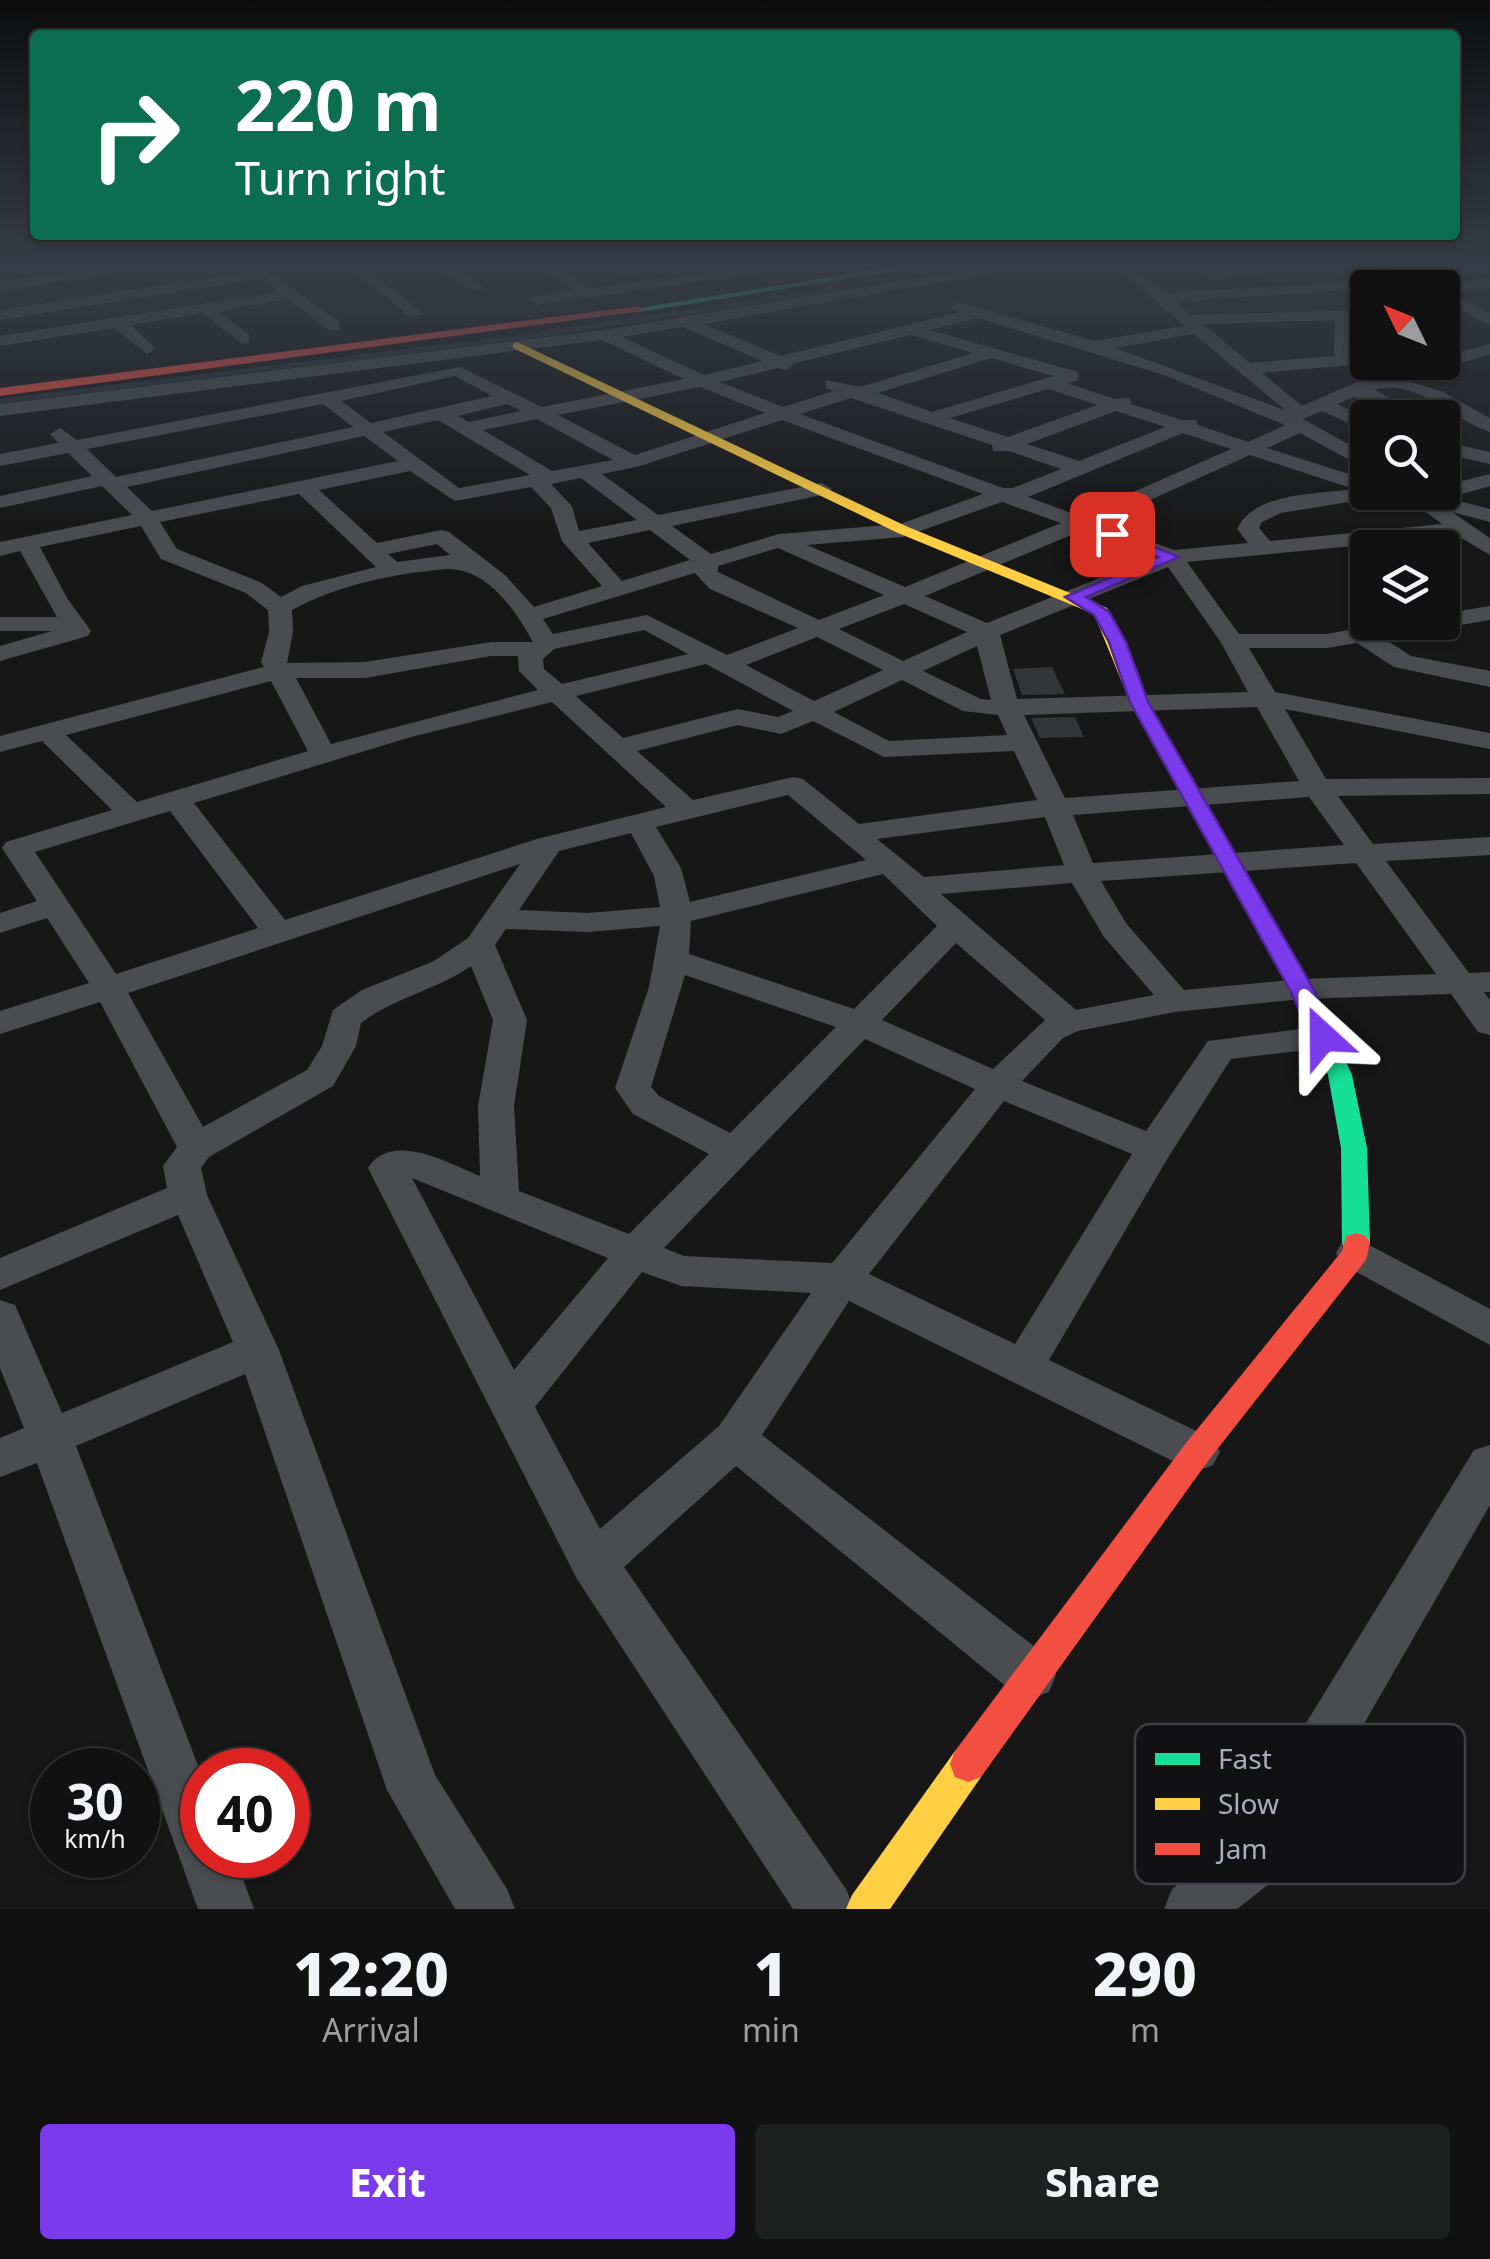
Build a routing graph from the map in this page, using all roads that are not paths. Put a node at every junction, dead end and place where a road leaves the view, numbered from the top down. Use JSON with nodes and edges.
{"nodes":[{"id":1,"x":262,"y":352,"type":"edge"},
{"id":2,"x":316,"y":352,"type":"edge"},
{"id":3,"x":467,"y":352,"type":"edge"},
{"id":4,"x":530,"y":352,"type":"edge"},
{"id":5,"x":640,"y":352,"type":"edge"},
{"id":6,"x":756,"y":352,"type":"edge"},
{"id":7,"x":763,"y":352,"type":"edge"},
{"id":8,"x":820,"y":352,"type":"edge"},
{"id":9,"x":990,"y":352,"type":"joint"},
{"id":10,"x":1090,"y":352,"type":"edge"},
{"id":11,"x":1104,"y":352,"type":"edge"},
{"id":12,"x":1226,"y":353,"type":"joint"},
{"id":13,"x":1350,"y":353,"type":"edge"},
{"id":14,"x":760,"y":354,"type":"junction"},
{"id":15,"x":1343,"y":354,"type":"junction"},
{"id":16,"x":538,"y":356,"type":"junction"},
{"id":17,"x":780,"y":362,"type":"junction"},
{"id":18,"x":369,"y":364,"type":"junction"},
{"id":19,"x":1245,"y":369,"type":"junction"},
{"id":20,"x":460,"y":372,"type":"junction"},
{"id":21,"x":1048,"y":376,"type":"junction"},
{"id":22,"x":1189,"y":380,"type":"junction"},
{"id":23,"x":1387,"y":380,"type":"joint"},
{"id":24,"x":702,"y":382,"type":"junction"},
{"id":25,"x":0,"y":384,"type":"edge"},
{"id":26,"x":394,"y":385,"type":"junction"},
{"id":27,"x":1360,"y":390,"type":"junction"},
{"id":28,"x":0,"y":392,"type":"edge"},
{"id":29,"x":854,"y":393,"type":"junction"},
{"id":30,"x":326,"y":398,"type":"junction"},
{"id":31,"x":507,"y":398,"type":"junction"},
{"id":32,"x":623,"y":398,"type":"junction"},
{"id":33,"x":1381,"y":400,"type":"edge"},
{"id":34,"x":1321,"y":404,"type":"junction"},
{"id":35,"x":1115,"y":405,"type":"junction"},
{"id":36,"x":32,"y":406,"type":"junction"},
{"id":37,"x":1254,"y":406,"type":"junction"},
{"id":38,"x":0,"y":410,"type":"edge"},
{"id":39,"x":780,"y":413,"type":"junction"},
{"id":40,"x":441,"y":414,"type":"junction"},
{"id":41,"x":536,"y":414,"type":"junction"},
{"id":42,"x":1350,"y":418,"type":"edge"},
{"id":43,"x":1295,"y":419,"type":"junction"},
{"id":44,"x":1485,"y":419,"type":"edge"},
{"id":45,"x":1460,"y":420,"type":"edge"},
{"id":46,"x":938,"y":421,"type":"junction"},
{"id":47,"x":357,"y":423,"type":"junction"},
{"id":48,"x":1181,"y":426,"type":"junction"},
{"id":49,"x":466,"y":428,"type":"junction"},
{"id":50,"x":708,"y":438,"type":"junction"},
{"id":51,"x":1008,"y":444,"type":"junction"},
{"id":52,"x":72,"y":446,"type":"junction"},
{"id":53,"x":1460,"y":447,"type":"edge"},
{"id":54,"x":878,"y":448,"type":"junction"},
{"id":55,"x":1249,"y":449,"type":"junction"},
{"id":56,"x":1350,"y":452,"type":"edge"},
{"id":57,"x":1486,"y":456,"type":"edge"},
{"id":58,"x":0,"y":460,"type":"edge"},
{"id":59,"x":633,"y":462,"type":"junction"},
{"id":60,"x":414,"y":464,"type":"junction"},
{"id":61,"x":1077,"y":469,"type":"junction"},
{"id":62,"x":940,"y":470,"type":"junction"},
{"id":63,"x":585,"y":471,"type":"junction"},
{"id":64,"x":543,"y":479,"type":"junction"},
{"id":65,"x":1490,"y":480,"type":"edge"},
{"id":66,"x":109,"y":481,"type":"junction"},
{"id":67,"x":1350,"y":481,"type":"edge"},
{"id":68,"x":1460,"y":487,"type":"edge"},
{"id":69,"x":304,"y":488,"type":"junction"},
{"id":70,"x":822,"y":488,"type":"junction"},
{"id":71,"x":1009,"y":494,"type":"junction"},
{"id":72,"x":1146,"y":495,"type":"junction"},
{"id":73,"x":1350,"y":496,"type":"edge"},
{"id":74,"x":0,"y":502,"type":"edge"},
{"id":75,"x":1460,"y":508,"type":"edge"},
{"id":76,"x":1436,"y":510,"type":"edge"},
{"id":77,"x":1490,"y":516,"type":"edge"},
{"id":78,"x":147,"y":518,"type":"junction"},
{"id":79,"x":653,"y":522,"type":"junction"},
{"id":80,"x":1082,"y":523,"type":"junction"},
{"id":81,"x":1462,"y":529,"type":"junction"},
{"id":82,"x":903,"y":530,"type":"junction"},
{"id":83,"x":1455,"y":530,"type":"edge"},
{"id":84,"x":573,"y":539,"type":"junction"},
{"id":85,"x":779,"y":540,"type":"junction"},
{"id":86,"x":28,"y":543,"type":"junction"},
{"id":87,"x":1350,"y":544,"type":"edge"},
{"id":88,"x":1264,"y":548,"type":"junction"},
{"id":89,"x":1490,"y":548,"type":"edge"},
{"id":90,"x":0,"y":549,"type":"edge"},
{"id":91,"x":372,"y":551,"type":"junction"},
{"id":92,"x":1172,"y":557,"type":"junction"},
{"id":93,"x":706,"y":562,"type":"junction"},
{"id":94,"x":985,"y":565,"type":"junction"},
{"id":95,"x":478,"y":567,"type":"junction"},
{"id":96,"x":392,"y":570,"type":"junction"},
{"id":97,"x":617,"y":589,"type":"junction"},
{"id":98,"x":902,"y":596,"type":"junction"},
{"id":99,"x":1073,"y":597,"type":"junction"},
{"id":100,"x":280,"y":607,"type":"junction"},
{"id":101,"x":531,"y":615,"type":"junction"},
{"id":102,"x":0,"y":624,"type":"edge"},
{"id":103,"x":74,"y":624,"type":"junction"},
{"id":104,"x":818,"y":628,"type":"junction"},
{"id":105,"x":987,"y":632,"type":"junction"},
{"id":106,"x":1350,"y":636,"type":"edge"},
{"id":107,"x":1371,"y":640,"type":"edge"},
{"id":108,"x":1232,"y":641,"type":"junction"},
{"id":109,"x":542,"y":646,"type":"junction"},
{"id":110,"x":0,"y":654,"type":"edge"},
{"id":111,"x":714,"y":661,"type":"junction"},
{"id":112,"x":903,"y":669,"type":"junction"},
{"id":113,"x":279,"y":672,"type":"junction"},
{"id":114,"x":1490,"y":679,"type":"edge"},
{"id":115,"x":556,"y":694,"type":"junction"},
{"id":116,"x":1267,"y":699,"type":"junction"},
{"id":117,"x":1139,"y":702,"type":"junction"},
{"id":118,"x":1009,"y":707,"type":"junction"},
{"id":119,"x":813,"y":711,"type":"junction"},
{"id":120,"x":48,"y":732,"type":"junction"},
{"id":121,"x":1490,"y":741,"type":"edge"},
{"id":122,"x":1025,"y":742,"type":"junction"},
{"id":123,"x":0,"y":744,"type":"edge"},
{"id":124,"x":617,"y":748,"type":"junction"},
{"id":125,"x":324,"y":755,"type":"junction"},
{"id":126,"x":1490,"y":786,"type":"edge"},
{"id":127,"x":1318,"y":788,"type":"junction"},
{"id":128,"x":178,"y":800,"type":"junction"},
{"id":129,"x":1196,"y":800,"type":"junction"},
{"id":130,"x":1056,"y":808,"type":"junction"},
{"id":131,"x":687,"y":810,"type":"junction"},
{"id":132,"x":132,"y":814,"type":"junction"},
{"id":133,"x":639,"y":822,"type":"junction"},
{"id":134,"x":853,"y":834,"type":"junction"},
{"id":135,"x":548,"y":846,"type":"junction"},
{"id":136,"x":1490,"y":846,"type":"edge"},
{"id":137,"x":1363,"y":852,"type":"junction"},
{"id":138,"x":1226,"y":860,"type":"junction"},
{"id":139,"x":888,"y":863,"type":"junction"},
{"id":140,"x":1082,"y":872,"type":"junction"},
{"id":141,"x":916,"y":887,"type":"junction"},
{"id":142,"x":54,"y":906,"type":"junction"},
{"id":143,"x":678,"y":912,"type":"junction"},
{"id":144,"x":0,"y":923,"type":"edge"},
{"id":145,"x":955,"y":926,"type":"junction"},
{"id":146,"x":490,"y":932,"type":"junction"},
{"id":147,"x":278,"y":933,"type":"junction"},
{"id":148,"x":672,"y":959,"type":"junction"},
{"id":149,"x":1476,"y":982,"type":"edge"},
{"id":150,"x":109,"y":988,"type":"junction"},
{"id":151,"x":1302,"y":990,"type":"junction"},
{"id":152,"x":1175,"y":1001,"type":"junction"},
{"id":153,"x":0,"y":1022,"type":"edge"},
{"id":154,"x":1068,"y":1022,"type":"junction"},
{"id":155,"x":860,"y":1023,"type":"junction"},
{"id":156,"x":1490,"y":1024,"type":"edge"},
{"id":157,"x":1323,"y":1037,"type":"junction"},
{"id":158,"x":998,"y":1086,"type":"junction"},
{"id":159,"x":196,"y":1148,"type":"junction"},
{"id":160,"x":1154,"y":1149,"type":"junction"},
{"id":161,"x":734,"y":1151,"type":"junction"},
{"id":162,"x":188,"y":1194,"type":"junction"},
{"id":163,"x":500,"y":1198,"type":"junction"},
{"id":164,"x":635,"y":1253,"type":"junction"},
{"id":165,"x":1356,"y":1254,"type":"junction"},
{"id":166,"x":0,"y":1275,"type":"edge"},
{"id":167,"x":842,"y":1279,"type":"junction"},
{"id":168,"x":0,"y":1316,"type":"edge"},
{"id":169,"x":1490,"y":1329,"type":"edge"},
{"id":170,"x":258,"y":1350,"type":"junction"},
{"id":171,"x":1023,"y":1367,"type":"junction"},
{"id":172,"x":512,"y":1405,"type":"junction"},
{"id":173,"x":50,"y":1437,"type":"junction"},
{"id":174,"x":735,"y":1439,"type":"junction"},
{"id":175,"x":1197,"y":1452,"type":"junction"},
{"id":176,"x":0,"y":1458,"type":"edge"},
{"id":177,"x":1490,"y":1464,"type":"edge"},
{"id":178,"x":594,"y":1564,"type":"junction"},
{"id":179,"x":1031,"y":1675,"type":"junction"},
{"id":180,"x":1335,"y":1724,"type":"edge"},
{"id":181,"x":180,"y":1787,"type":"edge"},
{"id":182,"x":215,"y":1878,"type":"edge"},
{"id":183,"x":1224,"y":1884,"type":"edge"},
{"id":184,"x":226,"y":1909,"type":"edge"},
{"id":185,"x":487,"y":1909,"type":"edge"},
{"id":186,"x":826,"y":1909,"type":"edge"},
{"id":187,"x":866,"y":1909,"type":"edge"},
{"id":188,"x":1192,"y":1909,"type":"edge"}],
"edges":[{"from":1,"to":25,"type":"main road"},
{"from":2,"to":28,"type":"main road"},
{"from":3,"to":18,"type":"street"},
{"from":4,"to":16,"type":"main road"},
{"from":5,"to":24,"type":"street"},
{"from":6,"to":14,"type":"street"},
{"from":7,"to":14,"type":"street"},
{"from":8,"to":17,"type":"street"},
{"from":9,"to":21,"type":"street"},
{"from":9,"to":29,"type":"street"},
{"from":10,"to":21,"type":"street"},
{"from":11,"to":22,"type":"street"},
{"from":12,"to":15,"type":"street"},
{"from":12,"to":19,"type":"street"},
{"from":13,"to":15,"type":"street"},
{"from":14,"to":17,"type":"street"},
{"from":15,"to":19,"type":"street"},
{"from":16,"to":20,"type":"street"},
{"from":16,"to":32,"type":"main road"},
{"from":17,"to":24,"type":"street"},
{"from":17,"to":29,"type":"street"},
{"from":18,"to":26,"type":"street"},
{"from":18,"to":36,"type":"street"},
{"from":19,"to":43,"type":"street"},
{"from":20,"to":26,"type":"street"},
{"from":20,"to":31,"type":"street"},
{"from":21,"to":35,"type":"street"},
{"from":21,"to":46,"type":"street"},
{"from":22,"to":35,"type":"street"},
{"from":22,"to":37,"type":"street"},
{"from":23,"to":27,"type":"street"},
{"from":23,"to":44,"type":"street"},
{"from":24,"to":32,"type":"street"},
{"from":24,"to":39,"type":"street"},
{"from":26,"to":30,"type":"street"},
{"from":27,"to":33,"type":"street"},
{"from":27,"to":34,"type":"street"},
{"from":29,"to":39,"type":"street"},
{"from":29,"to":46,"type":"street"},
{"from":30,"to":47,"type":"street"},
{"from":30,"to":52,"type":"street"},
{"from":31,"to":40,"type":"street"},
{"from":31,"to":41,"type":"street"},
{"from":32,"to":41,"type":"street"},
{"from":32,"to":50,"type":"main road"},
{"from":34,"to":42,"type":"street"},
{"from":34,"to":43,"type":"street"},
{"from":35,"to":48,"type":"street"},
{"from":35,"to":51,"type":"street"},
{"from":36,"to":38,"type":"street"},
{"from":36,"to":52,"type":"street"},
{"from":37,"to":43,"type":"street"},
{"from":37,"to":48,"type":"street"},
{"from":39,"to":50,"type":"street"},
{"from":39,"to":54,"type":"street"},
{"from":40,"to":47,"type":"street"},
{"from":40,"to":49,"type":"street"},
{"from":41,"to":49,"type":"street"},
{"from":41,"to":59,"type":"street"},
{"from":43,"to":55,"type":"street"},
{"from":43,"to":56,"type":"street"},
{"from":44,"to":45,"type":"street"},
{"from":46,"to":51,"type":"street"},
{"from":46,"to":54,"type":"street"},
{"from":47,"to":60,"type":"street"},
{"from":47,"to":66,"type":"street"},
{"from":48,"to":55,"type":"street"},
{"from":48,"to":61,"type":"street"},
{"from":49,"to":64,"type":"street"},
{"from":50,"to":59,"type":"street"},
{"from":50,"to":70,"type":"main road"},
{"from":51,"to":61,"type":"street"},
{"from":51,"to":62,"type":"street"},
{"from":52,"to":58,"type":"street"},
{"from":52,"to":66,"type":"street"},
{"from":53,"to":57,"type":"street"},
{"from":54,"to":62,"type":"street"},
{"from":55,"to":67,"type":"street"},
{"from":55,"to":72,"type":"street"},
{"from":59,"to":63,"type":"street"},
{"from":60,"to":64,"type":"street"},
{"from":60,"to":69,"type":"street"},
{"from":61,"to":71,"type":"street"},
{"from":61,"to":72,"type":"street"},
{"from":62,"to":71,"type":"street"},
{"from":63,"to":64,"type":"street"},
{"from":63,"to":79,"type":"street"},
{"from":64,"to":84,"type":"street"},
{"from":65,"to":68,"type":"street"},
{"from":66,"to":74,"type":"street"},
{"from":66,"to":78,"type":"street"},
{"from":69,"to":78,"type":"street"},
{"from":69,"to":91,"type":"street"},
{"from":70,"to":79,"type":"street"},
{"from":70,"to":82,"type":"main road"},
{"from":71,"to":80,"type":"street"},
{"from":71,"to":82,"type":"street"},
{"from":72,"to":80,"type":"street"},
{"from":73,"to":88,"type":"street"},
{"from":75,"to":77,"type":"street"},
{"from":76,"to":81,"type":"street"},
{"from":78,"to":86,"type":"street"},
{"from":78,"to":100,"type":"street"},
{"from":79,"to":84,"type":"street"},
{"from":79,"to":93,"type":"street"},
{"from":80,"to":92,"type":"street"},
{"from":80,"to":94,"type":"street"},
{"from":81,"to":83,"type":"street"},
{"from":81,"to":89,"type":"street"},
{"from":82,"to":85,"type":"street"},
{"from":82,"to":94,"type":"main road"},
{"from":84,"to":97,"type":"street"},
{"from":85,"to":93,"type":"street"},
{"from":85,"to":98,"type":"street"},
{"from":86,"to":90,"type":"street"},
{"from":86,"to":103,"type":"street"},
{"from":87,"to":88,"type":"street"},
{"from":88,"to":92,"type":"street"},
{"from":91,"to":95,"type":"street"},
{"from":91,"to":96,"type":"street"},
{"from":92,"to":99,"type":"street"},
{"from":92,"to":108,"type":"street"},
{"from":93,"to":97,"type":"street"},
{"from":93,"to":104,"type":"street"},
{"from":94,"to":98,"type":"street"},
{"from":94,"to":99,"type":"main road"},
{"from":95,"to":96,"type":"street"},
{"from":95,"to":101,"type":"street"},
{"from":96,"to":100,"type":"street"},
{"from":97,"to":101,"type":"street"},
{"from":98,"to":104,"type":"street"},
{"from":98,"to":105,"type":"street"},
{"from":99,"to":105,"type":"street"},
{"from":99,"to":117,"type":"main road"},
{"from":100,"to":113,"type":"street"},
{"from":101,"to":109,"type":"street"},
{"from":102,"to":103,"type":"street"},
{"from":103,"to":110,"type":"street"},
{"from":104,"to":111,"type":"street"},
{"from":104,"to":112,"type":"street"},
{"from":105,"to":112,"type":"street"},
{"from":105,"to":118,"type":"street"},
{"from":106,"to":108,"type":"street"},
{"from":107,"to":114,"type":"street"},
{"from":108,"to":116,"type":"street"},
{"from":109,"to":111,"type":"street"},
{"from":109,"to":113,"type":"street"},
{"from":109,"to":115,"type":"street"},
{"from":111,"to":115,"type":"street"},
{"from":111,"to":119,"type":"street"},
{"from":112,"to":118,"type":"street"},
{"from":112,"to":119,"type":"street"},
{"from":113,"to":120,"type":"street"},
{"from":113,"to":125,"type":"street"},
{"from":115,"to":124,"type":"street"},
{"from":115,"to":125,"type":"street"},
{"from":116,"to":117,"type":"street"},
{"from":116,"to":121,"type":"street"},
{"from":116,"to":127,"type":"street"},
{"from":117,"to":118,"type":"street"},
{"from":117,"to":129,"type":"main road"},
{"from":118,"to":122,"type":"street"},
{"from":119,"to":122,"type":"street"},
{"from":119,"to":124,"type":"street"},
{"from":120,"to":123,"type":"street"},
{"from":120,"to":132,"type":"street"},
{"from":122,"to":130,"type":"street"},
{"from":124,"to":131,"type":"street"},
{"from":125,"to":128,"type":"street"},
{"from":126,"to":127,"type":"street"},
{"from":127,"to":129,"type":"street"},
{"from":127,"to":137,"type":"street"},
{"from":128,"to":132,"type":"street"},
{"from":128,"to":147,"type":"street"},
{"from":129,"to":130,"type":"street"},
{"from":129,"to":138,"type":"main road"},
{"from":130,"to":134,"type":"street"},
{"from":130,"to":140,"type":"street"},
{"from":131,"to":133,"type":"street"},
{"from":131,"to":134,"type":"street"},
{"from":132,"to":142,"type":"street"},
{"from":133,"to":135,"type":"street"},
{"from":133,"to":143,"type":"street"},
{"from":134,"to":139,"type":"street"},
{"from":135,"to":146,"type":"street"},
{"from":135,"to":147,"type":"street"},
{"from":136,"to":137,"type":"street"},
{"from":137,"to":138,"type":"street"},
{"from":137,"to":149,"type":"street"},
{"from":138,"to":140,"type":"street"},
{"from":138,"to":151,"type":"main road"},
{"from":139,"to":141,"type":"street"},
{"from":139,"to":143,"type":"street"},
{"from":140,"to":141,"type":"street"},
{"from":140,"to":152,"type":"street"},
{"from":141,"to":145,"type":"street"},
{"from":142,"to":144,"type":"street"},
{"from":142,"to":150,"type":"street"},
{"from":143,"to":146,"type":"street"},
{"from":143,"to":148,"type":"street"},
{"from":145,"to":154,"type":"street"},
{"from":145,"to":155,"type":"street"},
{"from":146,"to":159,"type":"street"},
{"from":146,"to":163,"type":"street"},
{"from":147,"to":150,"type":"street"},
{"from":148,"to":155,"type":"street"},
{"from":148,"to":161,"type":"street"},
{"from":149,"to":151,"type":"street"},
{"from":149,"to":156,"type":"street"},
{"from":150,"to":153,"type":"street"},
{"from":150,"to":159,"type":"street"},
{"from":151,"to":152,"type":"street"},
{"from":151,"to":157,"type":"main road"},
{"from":152,"to":154,"type":"street"},
{"from":154,"to":158,"type":"street"},
{"from":155,"to":158,"type":"street"},
{"from":155,"to":161,"type":"street"},
{"from":157,"to":160,"type":"street"},
{"from":157,"to":165,"type":"main road"},
{"from":158,"to":160,"type":"street"},
{"from":158,"to":167,"type":"street"},
{"from":159,"to":162,"type":"street"},
{"from":160,"to":171,"type":"street"},
{"from":161,"to":164,"type":"street"},
{"from":162,"to":166,"type":"street"},
{"from":162,"to":170,"type":"street"},
{"from":163,"to":164,"type":"street"},
{"from":163,"to":172,"type":"street"},
{"from":164,"to":167,"type":"street"},
{"from":164,"to":172,"type":"street"},
{"from":165,"to":169,"type":"street"},
{"from":165,"to":175,"type":"main road"},
{"from":167,"to":171,"type":"street"},
{"from":167,"to":174,"type":"street"},
{"from":168,"to":173,"type":"street"},
{"from":170,"to":173,"type":"street"},
{"from":170,"to":185,"type":"street"},
{"from":171,"to":175,"type":"street"},
{"from":172,"to":178,"type":"street"},
{"from":173,"to":176,"type":"street"},
{"from":173,"to":181,"type":"street"},
{"from":174,"to":178,"type":"street"},
{"from":174,"to":179,"type":"street"},
{"from":175,"to":179,"type":"main road"},
{"from":177,"to":180,"type":"street"},
{"from":178,"to":186,"type":"street"},
{"from":179,"to":187,"type":"main road"},
{"from":182,"to":184,"type":"street"},
{"from":183,"to":188,"type":"street"}]}
